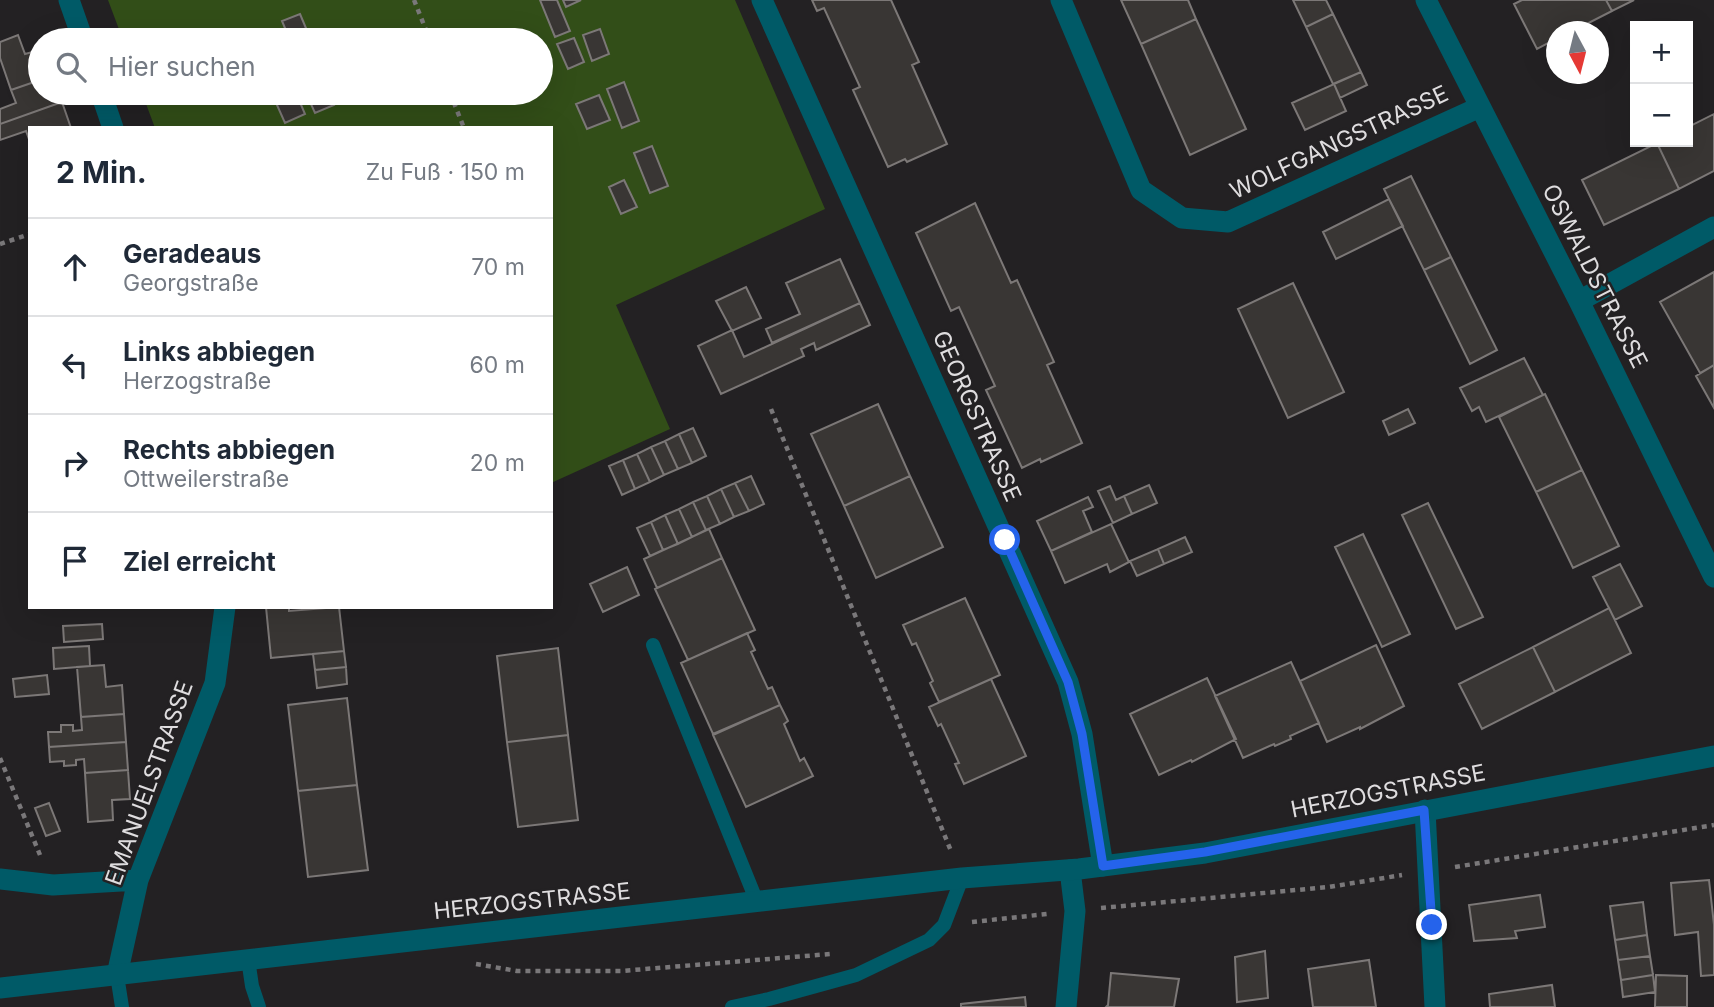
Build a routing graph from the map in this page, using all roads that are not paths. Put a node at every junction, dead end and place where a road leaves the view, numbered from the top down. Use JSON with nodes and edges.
{"nodes":[{"id":1,"x":69,"y":0,"type":"edge"},
{"id":2,"x":761,"y":0,"type":"edge"},
{"id":3,"x":1061,"y":0,"type":"edge"},
{"id":4,"x":1426,"y":0,"type":"edge"},
{"id":5,"x":79,"y":28,"type":"edge"},
{"id":6,"x":105,"y":105,"type":"edge"},
{"id":7,"x":1480,"y":107,"type":"junction"},
{"id":8,"x":112,"y":126,"type":"edge"},
{"id":9,"x":1714,"y":227,"type":"edge"},
{"id":10,"x":1579,"y":301,"type":"junction"},
{"id":11,"x":1714,"y":576,"type":"edge"},
{"id":12,"x":225,"y":609,"type":"edge"},
{"id":13,"x":653,"y":645,"type":"dead end"},
{"id":14,"x":1714,"y":756,"type":"edge"},
{"id":15,"x":1424,"y":810,"type":"junction"},
{"id":16,"x":1103,"y":866,"type":"junction"},
{"id":17,"x":1070,"y":870,"type":"junction"},
{"id":18,"x":962,"y":878,"type":"junction"},
{"id":19,"x":0,"y":879,"type":"edge"},
{"id":20,"x":138,"y":880,"type":"junction"},
{"id":21,"x":757,"y":902,"type":"junction"},
{"id":22,"x":248,"y":960,"type":"junction"},
{"id":23,"x":117,"y":975,"type":"junction"},
{"id":24,"x":0,"y":988,"type":"edge"},
{"id":25,"x":122,"y":1007,"type":"edge"},
{"id":26,"x":259,"y":1007,"type":"edge"},
{"id":27,"x":732,"y":1007,"type":"edge"},
{"id":28,"x":1066,"y":1007,"type":"edge"},
{"id":29,"x":1435,"y":1007,"type":"edge"}],
"edges":[{"from":1,"to":5,"type":"street"},
{"from":2,"to":16,"type":"street","name":"GEORGSTRASSE"},
{"from":3,"to":7,"type":"street","name":"WOLFGANGSTRASSE"},
{"from":4,"to":7,"type":"street","name":"OSWALDSTRASSE"},
{"from":6,"to":8,"type":"street"},
{"from":7,"to":10,"type":"street","name":"OSWALDSTRASSE"},
{"from":9,"to":10,"type":"street"},
{"from":10,"to":11,"type":"street","name":"OSWALDSTRASSE"},
{"from":12,"to":20,"type":"street","name":"EMANUELSTRASSE"},
{"from":13,"to":21,"type":"lane"},
{"from":14,"to":15,"type":"street","name":"HERZOGSTRASSE"},
{"from":15,"to":16,"type":"street","name":"HERZOGSTRASSE"},
{"from":15,"to":29,"type":"street"},
{"from":16,"to":17,"type":"street","name":"HERZOGSTRASSE"},
{"from":17,"to":18,"type":"street","name":"HERZOGSTRASSE"},
{"from":17,"to":28,"type":"street"},
{"from":18,"to":21,"type":"street","name":"HERZOGSTRASSE"},
{"from":18,"to":27,"type":"lane"},
{"from":19,"to":20,"type":"street"},
{"from":20,"to":23,"type":"street","name":"EMANUELSTRASSE"},
{"from":21,"to":22,"type":"street","name":"HERZOGSTRASSE"},
{"from":22,"to":23,"type":"street","name":"HERZOGSTRASSE"},
{"from":22,"to":26,"type":"lane"},
{"from":23,"to":24,"type":"street","name":"HERZOGSTRASSE"},
{"from":23,"to":25,"type":"lane"}]}
